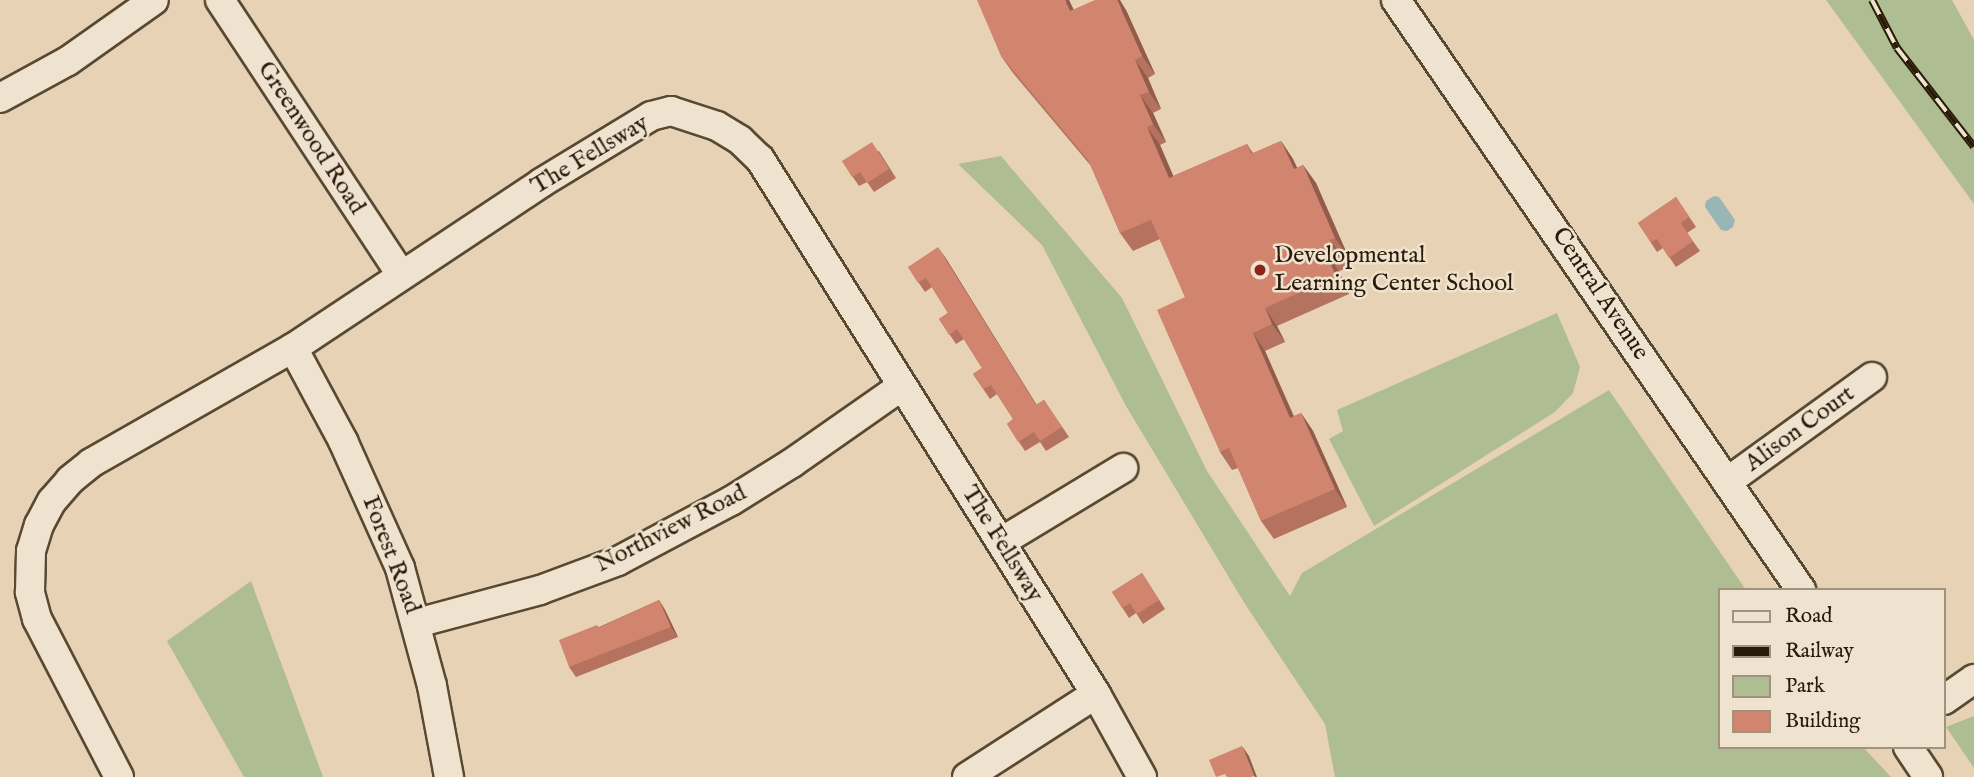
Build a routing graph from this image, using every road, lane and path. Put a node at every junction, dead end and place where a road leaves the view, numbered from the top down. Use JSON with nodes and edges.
{"nodes":[{"id":1,"x":155,"y":0,"type":"edge"},
{"id":2,"x":220,"y":0,"type":"edge"},
{"id":3,"x":1396,"y":0,"type":"edge"},
{"id":4,"x":0,"y":98,"type":"edge"},
{"id":5,"x":401,"y":275,"type":"junction"},
{"id":6,"x":293,"y":348,"type":"junction"},
{"id":7,"x":1872,"y":377,"type":"dead end"},
{"id":8,"x":902,"y":386,"type":"junction"},
{"id":9,"x":1122,"y":468,"type":"dead end"},
{"id":10,"x":1727,"y":482,"type":"junction"},
{"id":11,"x":1001,"y":542,"type":"junction"},
{"id":12,"x":1800,"y":588,"type":"edge"},
{"id":13,"x":416,"y":623,"type":"junction"},
{"id":14,"x":1974,"y":679,"type":"edge"},
{"id":15,"x":1096,"y":694,"type":"junction"},
{"id":16,"x":1946,"y":699,"type":"edge"},
{"id":17,"x":1909,"y":749,"type":"edge"},
{"id":18,"x":119,"y":777,"type":"edge"},
{"id":19,"x":449,"y":777,"type":"edge"},
{"id":20,"x":967,"y":777,"type":"edge"},
{"id":21,"x":1142,"y":777,"type":"edge"},
{"id":22,"x":1928,"y":777,"type":"edge"}],
"edges":[{"from":1,"to":4,"type":"street"},
{"from":2,"to":5,"type":"street","name":"Greenwood Road"},
{"from":3,"to":10,"type":"street","name":"Central Avenue"},
{"from":5,"to":6,"type":"street","name":"The Fellsway"},
{"from":5,"to":8,"type":"street","name":"The Fellsway"},
{"from":6,"to":13,"type":"street","name":"Forest Road"},
{"from":6,"to":18,"type":"street","name":"The Fellsway"},
{"from":7,"to":10,"type":"street","name":"Alison Court"},
{"from":8,"to":11,"type":"street","name":"The Fellsway"},
{"from":8,"to":13,"type":"street","name":"Northview Road"},
{"from":9,"to":11,"type":"street"},
{"from":10,"to":12,"type":"street","name":"Central Avenue"},
{"from":11,"to":15,"type":"street","name":"The Fellsway"},
{"from":13,"to":19,"type":"street","name":"Forest Road"},
{"from":14,"to":16,"type":"street"},
{"from":15,"to":20,"type":"street"},
{"from":15,"to":21,"type":"street","name":"The Fellsway"},
{"from":17,"to":22,"type":"street"}]}
